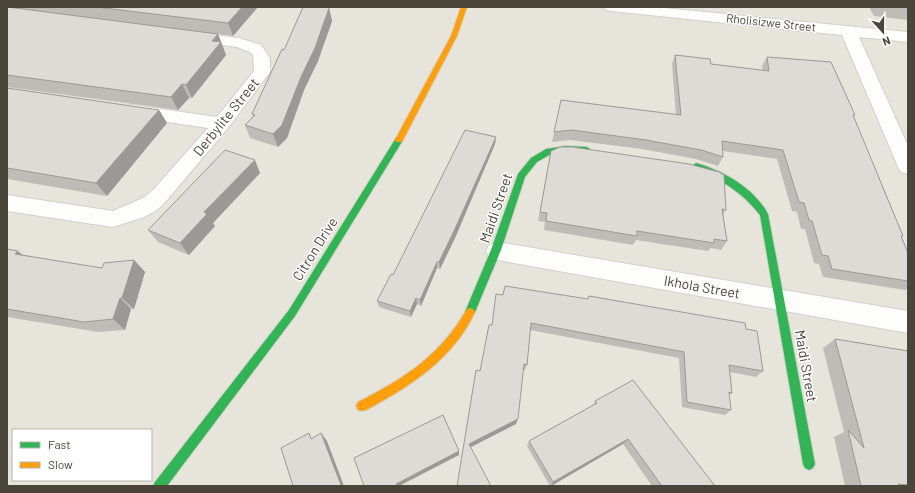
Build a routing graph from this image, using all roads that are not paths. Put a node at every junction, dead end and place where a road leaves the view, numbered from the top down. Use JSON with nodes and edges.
{"nodes":[{"id":1,"x":464,"y":7,"type":"edge"},
{"id":2,"x":611,"y":7,"type":"edge"},
{"id":3,"x":848,"y":30,"type":"junction"},
{"id":4,"x":176,"y":35,"type":"edge"},
{"id":5,"x":908,"y":37,"type":"edge"},
{"id":6,"x":115,"y":109,"type":"edge"},
{"id":7,"x":222,"y":124,"type":"junction"},
{"id":8,"x":593,"y":151,"type":"edge"},
{"id":9,"x":686,"y":164,"type":"edge"},
{"id":10,"x":908,"y":165,"type":"edge"},
{"id":11,"x":7,"y":203,"type":"edge"},
{"id":12,"x":497,"y":250,"type":"junction"},
{"id":13,"x":780,"y":301,"type":"junction"},
{"id":14,"x":908,"y":322,"type":"edge"},
{"id":15,"x":362,"y":406,"type":"dead end"},
{"id":16,"x":809,"y":464,"type":"dead end"},
{"id":17,"x":159,"y":486,"type":"edge"}],
"edges":[{"from":1,"to":17,"type":"street","name":"Citron Drive"},
{"from":2,"to":3,"type":"street","name":"Rholisizwe Street"},
{"from":3,"to":5,"type":"street","name":"Rholisizwe Street"},
{"from":3,"to":10,"type":"street"},
{"from":4,"to":7,"type":"street","name":"Derbylite Street"},
{"from":6,"to":7,"type":"street"},
{"from":7,"to":11,"type":"street","name":"Derbylite Street"},
{"from":8,"to":12,"type":"street","name":"Maidi Street"},
{"from":9,"to":13,"type":"street","name":"Maidi Street"},
{"from":12,"to":13,"type":"street","name":"Ikhola Street"},
{"from":12,"to":15,"type":"street","name":"Maidi Street"},
{"from":13,"to":14,"type":"street","name":"Ikhola Street"},
{"from":13,"to":16,"type":"street","name":"Maidi Street"}]}
